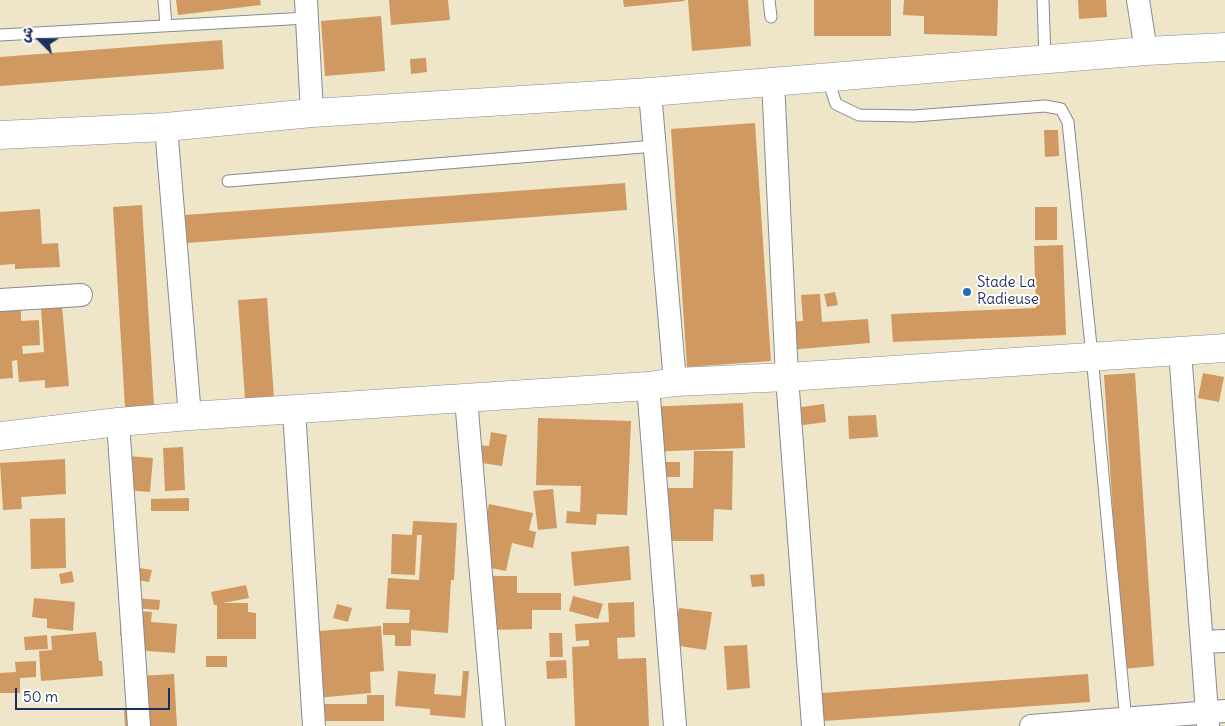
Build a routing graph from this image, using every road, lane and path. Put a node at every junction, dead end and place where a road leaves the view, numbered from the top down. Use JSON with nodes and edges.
{"nodes":[{"id":1,"x":164,"y":0,"type":"edge"},
{"id":2,"x":770,"y":0,"type":"edge"},
{"id":3,"x":1043,"y":0,"type":"edge"},
{"id":4,"x":1138,"y":0,"type":"edge"},
{"id":5,"x":306,"y":9,"type":"edge"},
{"id":6,"x":771,"y":17,"type":"dead end"},
{"id":7,"x":166,"y":26,"type":"junction"},
{"id":8,"x":0,"y":35,"type":"edge"},
{"id":9,"x":1225,"y":48,"type":"edge"},
{"id":10,"x":1146,"y":51,"type":"junction"},
{"id":11,"x":1045,"y":59,"type":"junction"},
{"id":12,"x":826,"y":76,"type":"junction"},
{"id":13,"x":773,"y":81,"type":"junction"},
{"id":14,"x":650,"y":92,"type":"junction"},
{"id":15,"x":312,"y":113,"type":"junction"},
{"id":16,"x":166,"y":126,"type":"junction"},
{"id":17,"x":0,"y":135,"type":"edge"},
{"id":18,"x":655,"y":146,"type":"junction"},
{"id":19,"x":228,"y":181,"type":"dead end"},
{"id":20,"x":81,"y":295,"type":"dead end"},
{"id":21,"x":0,"y":300,"type":"edge"},
{"id":22,"x":1225,"y":348,"type":"edge"},
{"id":23,"x":1180,"y":350,"type":"junction"},
{"id":24,"x":1092,"y":356,"type":"junction"},
{"id":25,"x":788,"y":377,"type":"junction"},
{"id":26,"x":675,"y":382,"type":"junction"},
{"id":27,"x":648,"y":386,"type":"junction"},
{"id":28,"x":466,"y":398,"type":"junction"},
{"id":29,"x":294,"y":410,"type":"junction"},
{"id":30,"x":190,"y":416,"type":"junction"},
{"id":31,"x":118,"y":422,"type":"junction"},
{"id":32,"x":0,"y":436,"type":"edge"},
{"id":33,"x":1225,"y":640,"type":"edge"},
{"id":34,"x":1202,"y":642,"type":"junction"},
{"id":35,"x":1213,"y":716,"type":"edge"},
{"id":36,"x":1126,"y":722,"type":"edge"},
{"id":37,"x":139,"y":726,"type":"edge"},
{"id":38,"x":314,"y":726,"type":"edge"},
{"id":39,"x":494,"y":726,"type":"edge"},
{"id":40,"x":675,"y":726,"type":"edge"},
{"id":41,"x":814,"y":726,"type":"edge"},
{"id":42,"x":1031,"y":726,"type":"edge"}],
"edges":[{"from":1,"to":7,"type":"lane"},
{"from":2,"to":6,"type":"lane"},
{"from":3,"to":11,"type":"lane"},
{"from":4,"to":10,"type":"street"},
{"from":5,"to":7,"type":"lane"},
{"from":5,"to":15,"type":"street"},
{"from":7,"to":8,"type":"lane"},
{"from":9,"to":10,"type":"street"},
{"from":10,"to":11,"type":"street"},
{"from":11,"to":12,"type":"street"},
{"from":12,"to":13,"type":"street"},
{"from":12,"to":24,"type":"lane"},
{"from":13,"to":14,"type":"street"},
{"from":13,"to":25,"type":"street"},
{"from":14,"to":15,"type":"street"},
{"from":14,"to":18,"type":"street"},
{"from":15,"to":16,"type":"street"},
{"from":16,"to":17,"type":"street"},
{"from":16,"to":30,"type":"street"},
{"from":18,"to":19,"type":"lane"},
{"from":18,"to":26,"type":"street"},
{"from":20,"to":21,"type":"street"},
{"from":22,"to":23,"type":"street"},
{"from":23,"to":24,"type":"street"},
{"from":23,"to":34,"type":"street"},
{"from":24,"to":25,"type":"street"},
{"from":24,"to":36,"type":"lane"},
{"from":25,"to":26,"type":"street"},
{"from":25,"to":41,"type":"street"},
{"from":26,"to":27,"type":"street"},
{"from":27,"to":28,"type":"street"},
{"from":27,"to":40,"type":"street"},
{"from":28,"to":29,"type":"street"},
{"from":28,"to":39,"type":"street"},
{"from":29,"to":30,"type":"street"},
{"from":29,"to":38,"type":"street"},
{"from":30,"to":31,"type":"street"},
{"from":31,"to":32,"type":"street"},
{"from":31,"to":37,"type":"street"},
{"from":33,"to":34,"type":"street"},
{"from":34,"to":35,"type":"street"},
{"from":35,"to":36,"type":"street"},
{"from":36,"to":42,"type":"street"}]}
